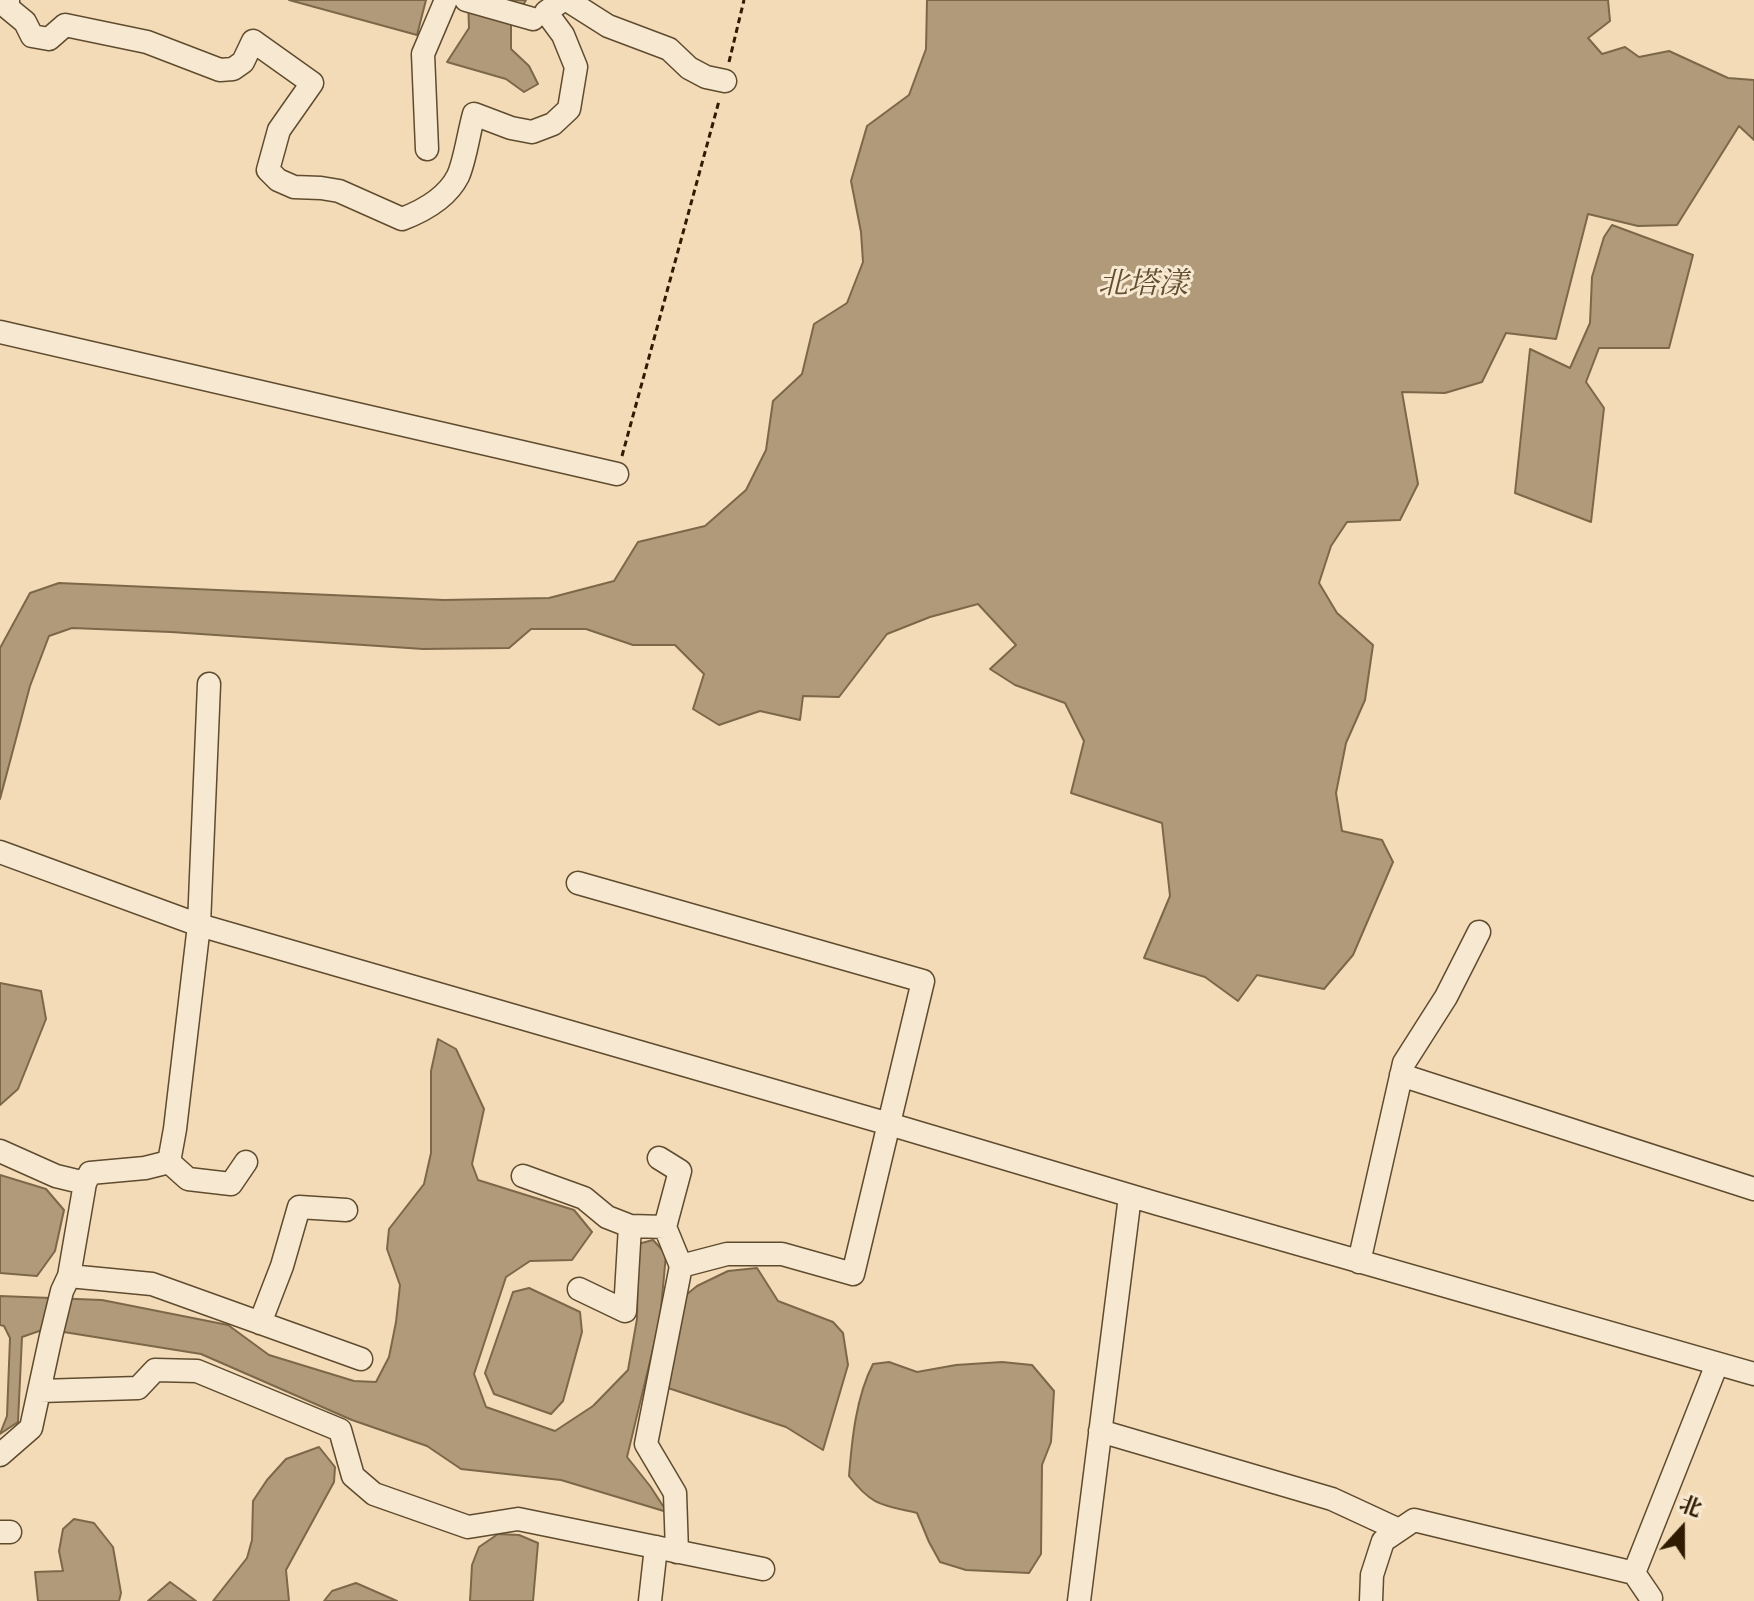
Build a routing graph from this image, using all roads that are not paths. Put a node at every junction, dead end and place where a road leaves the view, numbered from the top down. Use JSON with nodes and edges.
{"nodes":[{"id":1,"x":8,"y":0,"type":"edge"},
{"id":2,"x":446,"y":0,"type":"edge"},
{"id":3,"x":466,"y":0,"type":"edge"},
{"id":4,"x":565,"y":0,"type":"edge"},
{"id":5,"x":533,"y":19,"type":"dead end"},
{"id":6,"x":725,"y":81,"type":"road end"},
{"id":7,"x":427,"y":149,"type":"dead end"},
{"id":8,"x":0,"y":332,"type":"edge"},
{"id":9,"x":617,"y":474,"type":"road end"},
{"id":10,"x":209,"y":684,"type":"dead end"},
{"id":11,"x":0,"y":852,"type":"edge"},
{"id":12,"x":578,"y":883,"type":"dead end"},
{"id":13,"x":199,"y":925,"type":"junction"},
{"id":14,"x":1479,"y":932,"type":"dead end"},
{"id":15,"x":1401,"y":1075,"type":"junction"},
{"id":16,"x":889,"y":1124,"type":"junction"},
{"id":17,"x":0,"y":1151,"type":"edge"},
{"id":18,"x":659,"y":1158,"type":"dead end"},
{"id":19,"x":169,"y":1162,"type":"junction"},
{"id":20,"x":246,"y":1162,"type":"dead end"},
{"id":21,"x":523,"y":1176,"type":"dead end"},
{"id":22,"x":85,"y":1183,"type":"junction"},
{"id":23,"x":1754,"y":1189,"type":"edge"},
{"id":24,"x":1130,"y":1196,"type":"junction"},
{"id":25,"x":346,"y":1210,"type":"dead end"},
{"id":26,"x":630,"y":1226,"type":"junction"},
{"id":27,"x":665,"y":1227,"type":"junction"},
{"id":28,"x":1359,"y":1262,"type":"junction"},
{"id":29,"x":681,"y":1266,"type":"junction"},
{"id":30,"x":65,"y":1284,"type":"junction"},
{"id":31,"x":579,"y":1289,"type":"dead end"},
{"id":32,"x":260,"y":1323,"type":"junction"},
{"id":33,"x":361,"y":1359,"type":"dead end"},
{"id":34,"x":1717,"y":1364,"type":"junction"},
{"id":35,"x":1754,"y":1374,"type":"edge"},
{"id":36,"x":40,"y":1391,"type":"junction"},
{"id":37,"x":1100,"y":1431,"type":"junction"},
{"id":38,"x":0,"y":1455,"type":"edge"},
{"id":39,"x":1399,"y":1530,"type":"junction"},
{"id":40,"x":666,"y":1550,"type":"junction"},
{"id":41,"x":763,"y":1569,"type":"dead end"},
{"id":42,"x":1634,"y":1573,"type":"junction"},
{"id":43,"x":1651,"y":1598,"type":"dead end"},
{"id":44,"x":650,"y":1601,"type":"edge"},
{"id":45,"x":1079,"y":1601,"type":"edge"},
{"id":46,"x":1371,"y":1601,"type":"edge"}],
"edges":[{"from":1,"to":4,"type":"street"},
{"from":2,"to":7,"type":"street"},
{"from":3,"to":5,"type":"street"},
{"from":4,"to":6,"type":"street"},
{"from":8,"to":9,"type":"street"},
{"from":10,"to":13,"type":"street"},
{"from":11,"to":13,"type":"street"},
{"from":12,"to":16,"type":"street"},
{"from":13,"to":16,"type":"street"},
{"from":13,"to":19,"type":"street"},
{"from":14,"to":15,"type":"street"},
{"from":15,"to":23,"type":"street"},
{"from":15,"to":28,"type":"street"},
{"from":16,"to":24,"type":"street"},
{"from":16,"to":29,"type":"street"},
{"from":17,"to":22,"type":"street"},
{"from":18,"to":27,"type":"street"},
{"from":19,"to":20,"type":"street"},
{"from":19,"to":22,"type":"street"},
{"from":21,"to":26,"type":"street"},
{"from":22,"to":30,"type":"street"},
{"from":24,"to":28,"type":"street"},
{"from":24,"to":37,"type":"street"},
{"from":25,"to":32,"type":"street"},
{"from":26,"to":27,"type":"street"},
{"from":26,"to":31,"type":"street"},
{"from":27,"to":29,"type":"street"},
{"from":28,"to":34,"type":"street"},
{"from":29,"to":40,"type":"street"},
{"from":30,"to":32,"type":"street"},
{"from":30,"to":36,"type":"street"},
{"from":32,"to":33,"type":"street"},
{"from":34,"to":35,"type":"street"},
{"from":34,"to":42,"type":"street"},
{"from":36,"to":38,"type":"street"},
{"from":36,"to":40,"type":"street"},
{"from":37,"to":39,"type":"street"},
{"from":37,"to":45,"type":"street"},
{"from":39,"to":42,"type":"street"},
{"from":39,"to":46,"type":"street"},
{"from":40,"to":41,"type":"street"},
{"from":40,"to":44,"type":"street"},
{"from":42,"to":43,"type":"street"}]}
